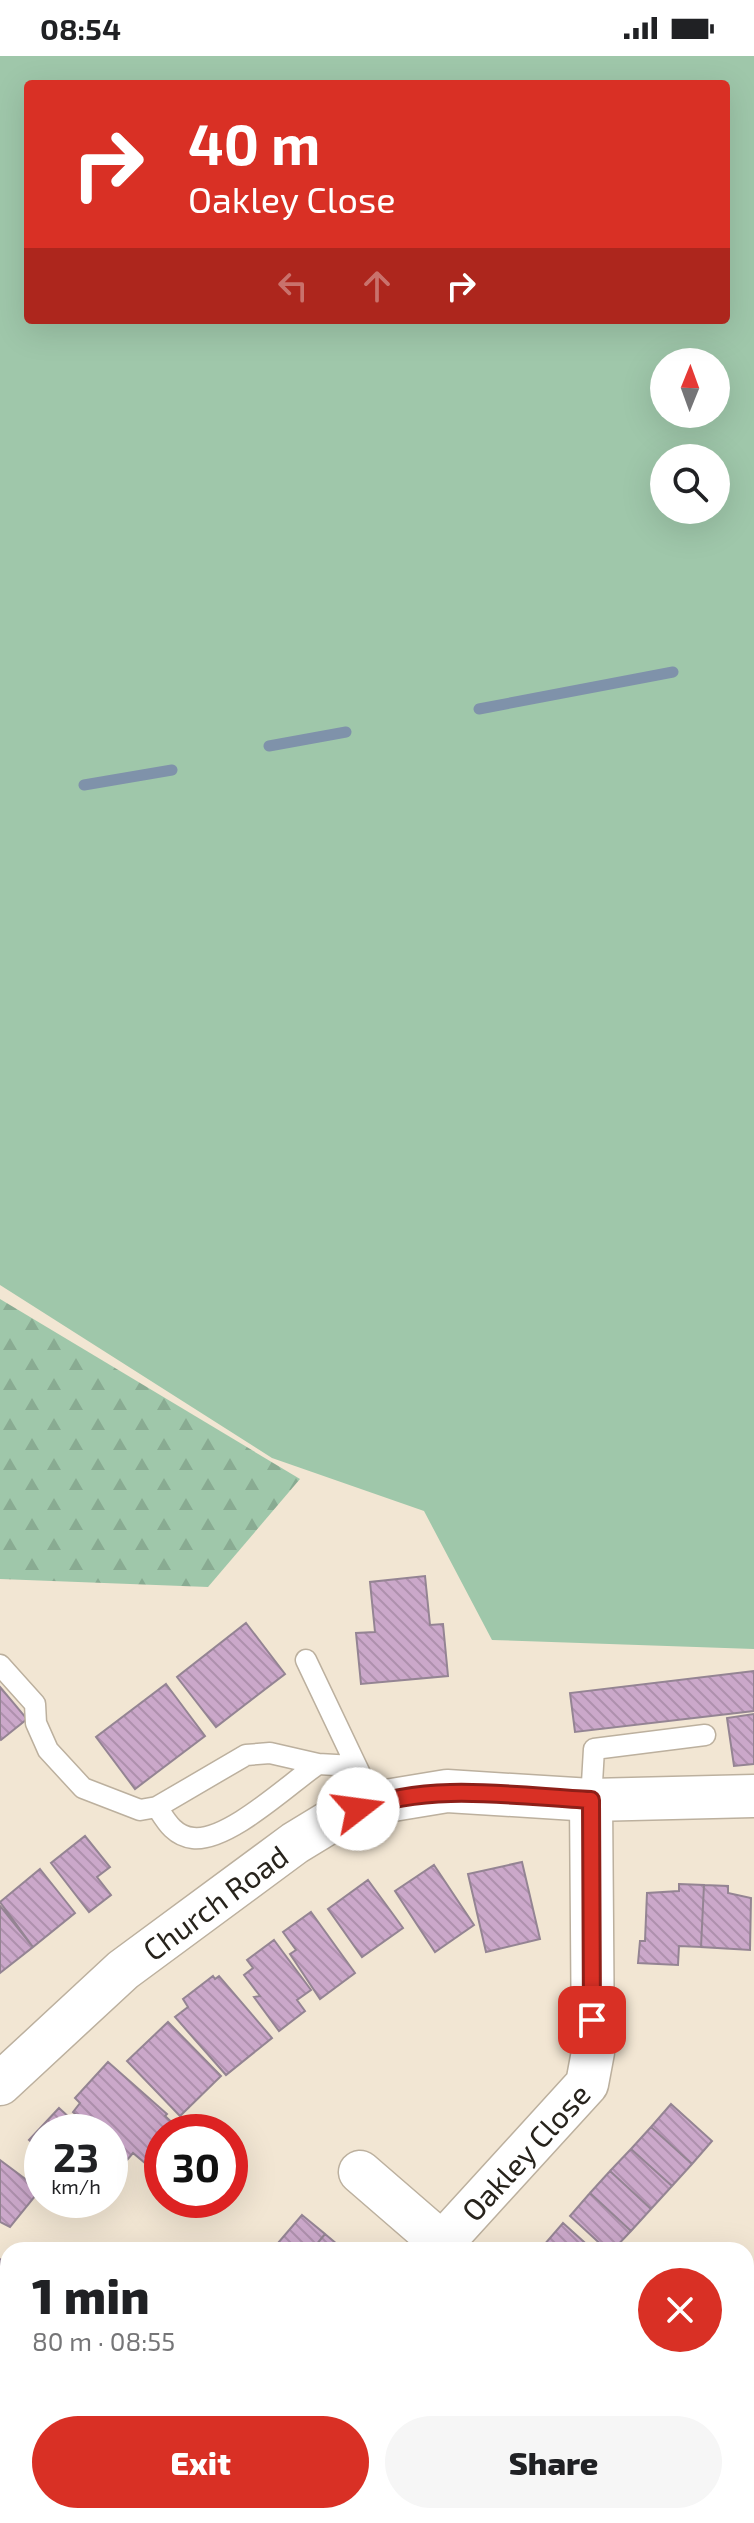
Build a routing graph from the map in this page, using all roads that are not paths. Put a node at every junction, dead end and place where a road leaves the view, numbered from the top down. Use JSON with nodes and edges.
{"nodes":[{"id":1,"x":306,"y":1660,"type":"dead end"},
{"id":2,"x":0,"y":1665,"type":"edge"},
{"id":3,"x":705,"y":1735,"type":"dead end"},
{"id":4,"x":318,"y":1764,"type":"junction"},
{"id":5,"x":354,"y":1766,"type":"junction"},
{"id":6,"x":754,"y":1796,"type":"edge"},
{"id":7,"x":591,"y":1800,"type":"junction"},
{"id":8,"x":374,"y":1803,"type":"junction"},
{"id":9,"x":157,"y":1807,"type":"junction"},
{"id":10,"x":0,"y":2084,"type":"edge"},
{"id":11,"x":360,"y":2172,"type":"dead end"},
{"id":12,"x":437,"y":2242,"type":"edge"},
{"id":13,"x":445,"y":2242,"type":"edge"}],
"edges":[{"from":1,"to":5,"type":"lane"},
{"from":2,"to":9,"type":"lane"},
{"from":3,"to":7,"type":"lane"},
{"from":4,"to":5,"type":"lane"},
{"from":4,"to":9,"type":"lane"},
{"from":4,"to":9,"type":"lane"},
{"from":5,"to":8,"type":"lane"},
{"from":6,"to":7,"type":"street","name":"Church Road"},
{"from":7,"to":8,"type":"street","name":"Church Road"},
{"from":7,"to":13,"type":"street","name":"Oakley Close"},
{"from":8,"to":10,"type":"street","name":"Church Road"},
{"from":11,"to":12,"type":"street","name":"Oakley Close"}]}
